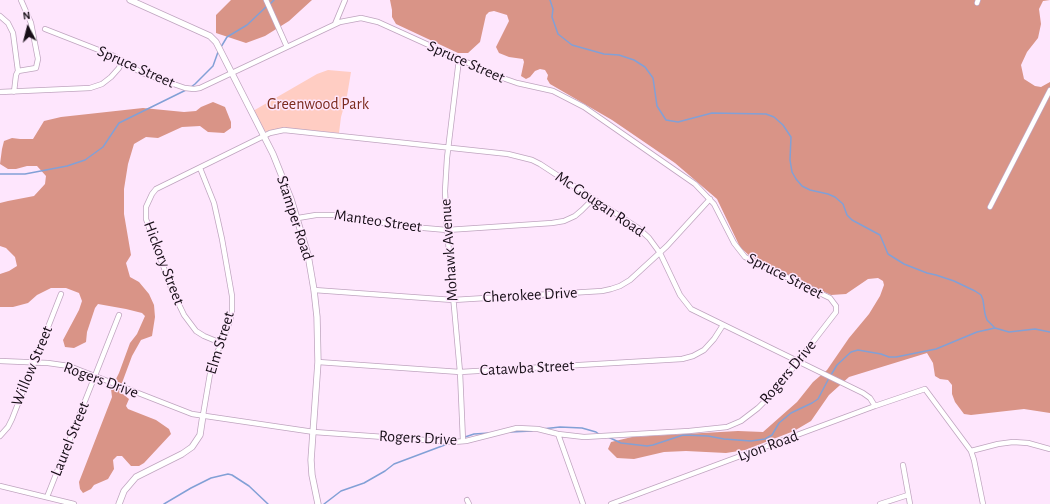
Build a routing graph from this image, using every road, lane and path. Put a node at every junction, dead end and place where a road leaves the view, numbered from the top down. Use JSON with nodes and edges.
{"nodes":[{"id":1,"x":21,"y":0,"type":"edge"},
{"id":2,"x":130,"y":0,"type":"edge"},
{"id":3,"x":266,"y":0,"type":"edge"},
{"id":4,"x":345,"y":0,"type":"edge"},
{"id":5,"x":0,"y":16,"type":"edge"},
{"id":6,"x":335,"y":24,"type":"junction"},
{"id":7,"x":45,"y":29,"type":"dead end"},
{"id":8,"x":287,"y":46,"type":"junction"},
{"id":9,"x":459,"y":59,"type":"junction"},
{"id":10,"x":122,"y":60,"type":"junction"},
{"id":11,"x":18,"y":71,"type":"junction"},
{"id":12,"x":232,"y":72,"type":"junction"},
{"id":13,"x":1050,"y":90,"type":"edge"},
{"id":14,"x":0,"y":92,"type":"edge"},
{"id":15,"x":14,"y":92,"type":"junction"},
{"id":16,"x":264,"y":136,"type":"junction"},
{"id":17,"x":449,"y":148,"type":"junction"},
{"id":18,"x":200,"y":168,"type":"junction"},
{"id":19,"x":593,"y":199,"type":"junction"},
{"id":20,"x":710,"y":199,"type":"junction"},
{"id":21,"x":990,"y":207,"type":"dead end"},
{"id":22,"x":298,"y":218,"type":"junction"},
{"id":23,"x":447,"y":230,"type":"junction"},
{"id":24,"x":660,"y":253,"type":"junction"},
{"id":25,"x":314,"y":290,"type":"junction"},
{"id":26,"x":61,"y":294,"type":"dead end"},
{"id":27,"x":453,"y":300,"type":"junction"},
{"id":28,"x":836,"y":309,"type":"joint"},
{"id":29,"x":119,"y":315,"type":"dead end"},
{"id":30,"x":723,"y":325,"type":"junction"},
{"id":31,"x":221,"y":343,"type":"junction"},
{"id":32,"x":0,"y":361,"type":"edge"},
{"id":33,"x":34,"y":362,"type":"junction"},
{"id":34,"x":318,"y":362,"type":"junction"},
{"id":35,"x":798,"y":362,"type":"junction"},
{"id":36,"x":460,"y":372,"type":"junction"},
{"id":37,"x":95,"y":375,"type":"junction"},
{"id":38,"x":875,"y":406,"type":"junction"},
{"id":39,"x":203,"y":415,"type":"junction"},
{"id":40,"x":314,"y":432,"type":"junction"},
{"id":41,"x":558,"y":434,"type":"junction"},
{"id":42,"x":0,"y":436,"type":"edge"},
{"id":43,"x":463,"y":441,"type":"junction"},
{"id":44,"x":1050,"y":449,"type":"edge"},
{"id":45,"x":971,"y":452,"type":"junction"},
{"id":46,"x":903,"y":465,"type":"dead end"},
{"id":47,"x":0,"y":486,"type":"edge"},
{"id":48,"x":908,"y":495,"type":"junction"},
{"id":49,"x":47,"y":497,"type":"junction"},
{"id":50,"x":74,"y":504,"type":"edge"},
{"id":51,"x":119,"y":504,"type":"edge"},
{"id":52,"x":318,"y":504,"type":"edge"},
{"id":53,"x":583,"y":504,"type":"edge"},
{"id":54,"x":611,"y":504,"type":"edge"},
{"id":55,"x":880,"y":504,"type":"edge"},
{"id":56,"x":910,"y":504,"type":"edge"},
{"id":57,"x":983,"y":504,"type":"edge"}],
"edges":[{"from":1,"to":11,"type":"street"},
{"from":2,"to":12,"type":"street","name":"Stamper Road"},
{"from":3,"to":8,"type":"street"},
{"from":4,"to":6,"type":"street"},
{"from":5,"to":11,"type":"street"},
{"from":6,"to":8,"type":"street","name":"Spruce Street"},
{"from":6,"to":9,"type":"street","name":"Spruce Street"},
{"from":7,"to":10,"type":"street","name":"Spruce Street"},
{"from":8,"to":12,"type":"street","name":"Spruce Street"},
{"from":9,"to":17,"type":"street","name":"Mohawk Avenue"},
{"from":9,"to":20,"type":"street","name":"Spruce Street"},
{"from":10,"to":12,"type":"street","name":"Spruce Street"},
{"from":10,"to":15,"type":"street"},
{"from":11,"to":15,"type":"street"},
{"from":12,"to":16,"type":"street","name":"Stamper Road"},
{"from":13,"to":21,"type":"street"},
{"from":14,"to":15,"type":"street"},
{"from":16,"to":17,"type":"street","name":"Mc Gougan Road"},
{"from":16,"to":18,"type":"street","name":"Hickory Street"},
{"from":16,"to":22,"type":"street","name":"Stamper Road"},
{"from":17,"to":19,"type":"street","name":"Mc Gougan Road"},
{"from":17,"to":23,"type":"street","name":"Mohawk Avenue"},
{"from":18,"to":31,"type":"street","name":"Elm Street"},
{"from":18,"to":31,"type":"street","name":"Hickory Street"},
{"from":19,"to":23,"type":"street","name":"Manteo Street"},
{"from":19,"to":24,"type":"street","name":"Mc Gougan Road"},
{"from":20,"to":24,"type":"street","name":"Cherokee Drive"},
{"from":20,"to":28,"type":"street","name":"Spruce Street"},
{"from":22,"to":23,"type":"street","name":"Manteo Street"},
{"from":22,"to":25,"type":"street","name":"Stamper Road"},
{"from":23,"to":27,"type":"street","name":"Mohawk Avenue"},
{"from":24,"to":27,"type":"street","name":"Cherokee Drive"},
{"from":24,"to":30,"type":"street","name":"Mc Gougan Road"},
{"from":25,"to":27,"type":"street","name":"Cherokee Drive"},
{"from":25,"to":34,"type":"street","name":"Stamper Road"},
{"from":26,"to":33,"type":"street","name":"Willow Street"},
{"from":27,"to":36,"type":"street","name":"Mohawk Avenue"},
{"from":28,"to":35,"type":"street","name":"Rogers Drive"},
{"from":29,"to":37,"type":"street","name":"Laurel Street"},
{"from":30,"to":35,"type":"street","name":"Mc Gougan Road"},
{"from":30,"to":36,"type":"street","name":"Catawba Street"},
{"from":31,"to":39,"type":"street","name":"Elm Street"},
{"from":32,"to":33,"type":"street","name":"Rogers Drive"},
{"from":33,"to":37,"type":"street","name":"Rogers Drive"},
{"from":33,"to":42,"type":"street","name":"Willow Street"},
{"from":34,"to":36,"type":"street","name":"Catawba Street"},
{"from":34,"to":40,"type":"street","name":"Stamper Road"},
{"from":35,"to":38,"type":"street","name":"Mc Gougan Road"},
{"from":35,"to":41,"type":"street","name":"Rogers Drive"},
{"from":36,"to":43,"type":"street","name":"Mohawk Avenue"},
{"from":37,"to":39,"type":"street","name":"Rogers Drive"},
{"from":37,"to":49,"type":"street","name":"Laurel Street"},
{"from":38,"to":45,"type":"street","name":"Lyon Road"},
{"from":38,"to":54,"type":"street","name":"Lyon Road"},
{"from":39,"to":40,"type":"street","name":"Rogers Drive"},
{"from":39,"to":51,"type":"street","name":"Elm Street"},
{"from":40,"to":43,"type":"street","name":"Rogers Drive"},
{"from":40,"to":52,"type":"street","name":"Stamper Road"},
{"from":41,"to":43,"type":"street","name":"Rogers Drive"},
{"from":41,"to":53,"type":"street"},
{"from":44,"to":45,"type":"street"},
{"from":45,"to":57,"type":"street"},
{"from":46,"to":48,"type":"street"},
{"from":47,"to":49,"type":"street"},
{"from":48,"to":55,"type":"street"},
{"from":48,"to":56,"type":"street"},
{"from":49,"to":50,"type":"street"}]}
